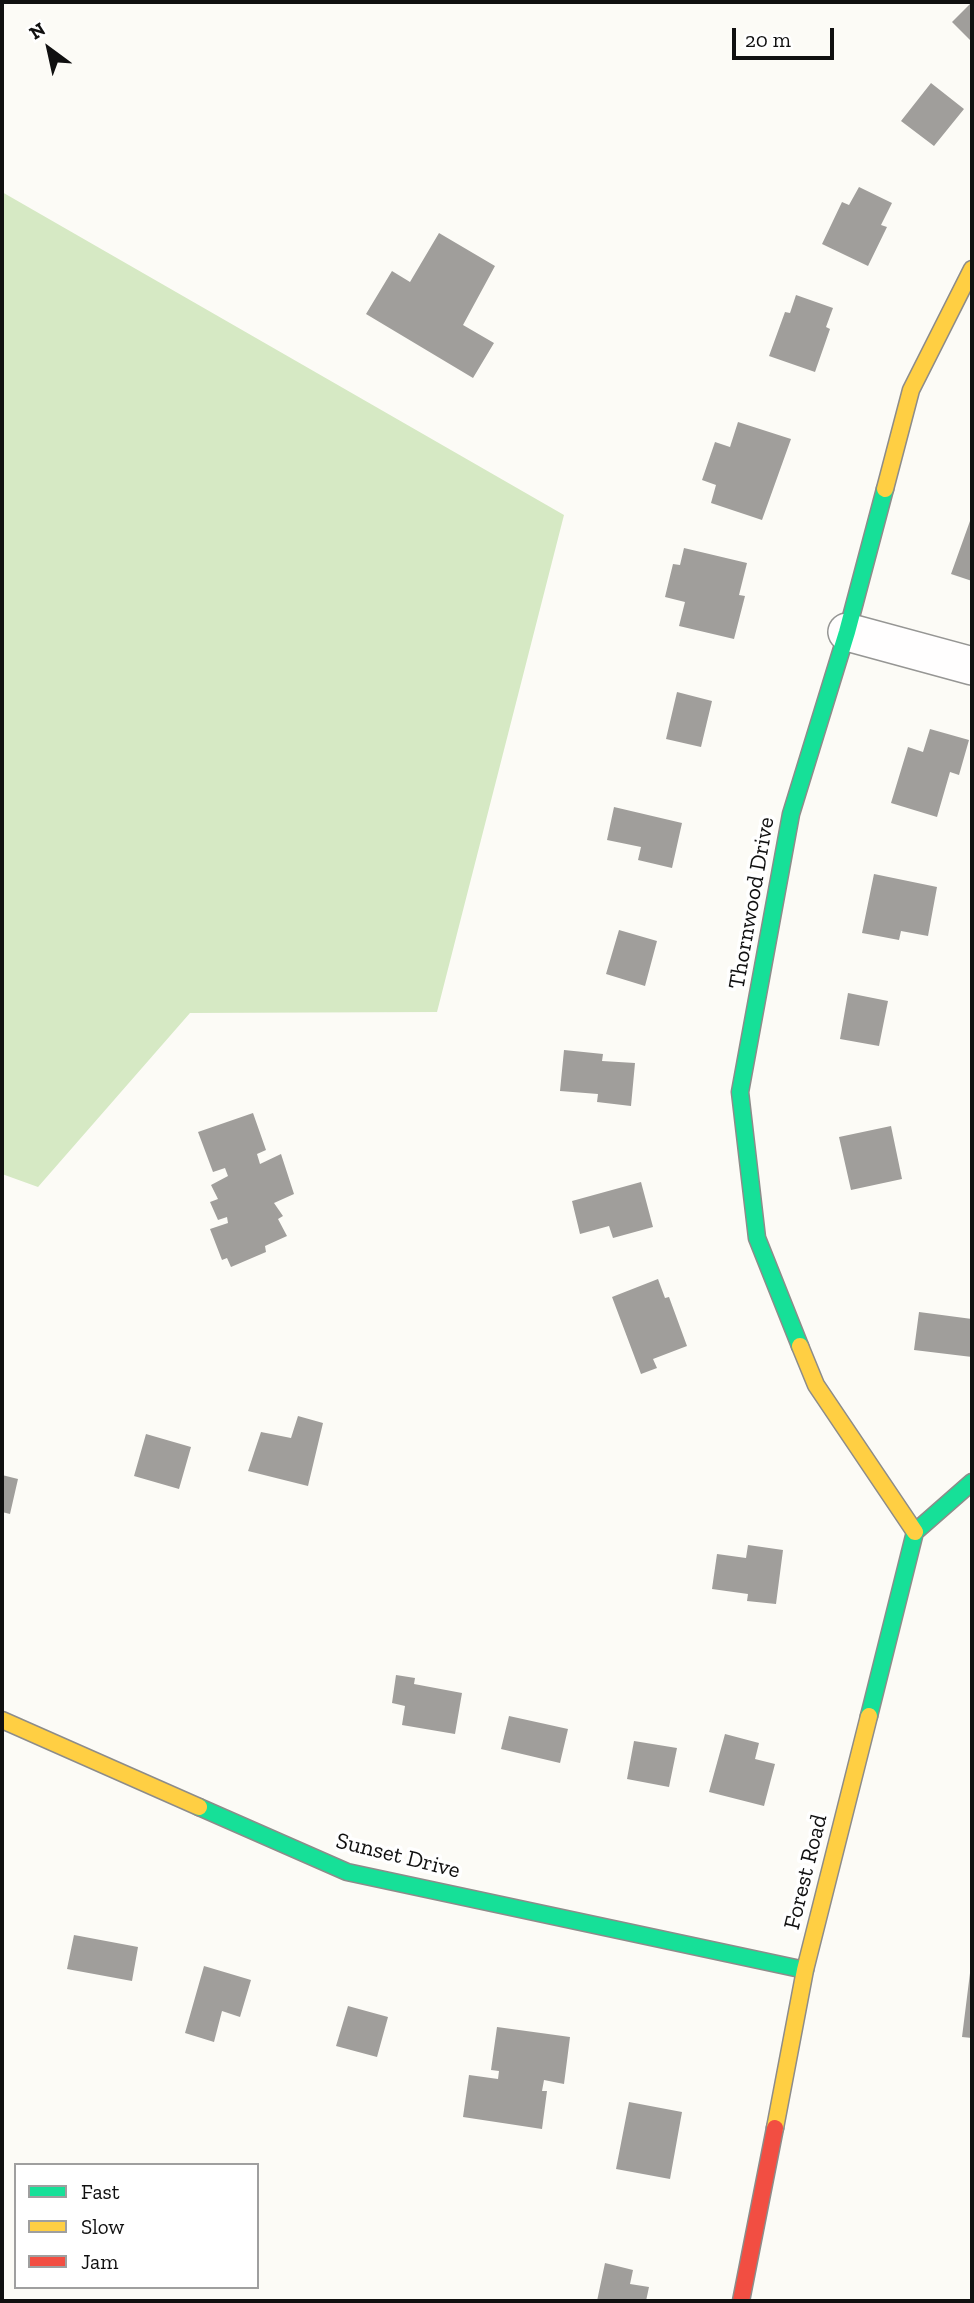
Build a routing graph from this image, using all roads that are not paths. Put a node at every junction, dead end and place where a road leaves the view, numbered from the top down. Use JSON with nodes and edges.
{"nodes":[{"id":1,"x":972,"y":269,"type":"edge"},
{"id":2,"x":848,"y":632,"type":"junction"},
{"id":3,"x":972,"y":666,"type":"edge"},
{"id":4,"x":972,"y":1482,"type":"edge"},
{"id":5,"x":915,"y":1532,"type":"junction"},
{"id":6,"x":2,"y":1720,"type":"edge"},
{"id":7,"x":804,"y":1970,"type":"junction"},
{"id":8,"x":741,"y":2301,"type":"edge"}],
"edges":[{"from":1,"to":2,"type":"street","name":"Thornwood Drive"},
{"from":2,"to":3,"type":"street"},
{"from":2,"to":5,"type":"street","name":"Thornwood Drive"},
{"from":4,"to":5,"type":"street"},
{"from":5,"to":7,"type":"street","name":"Forest Road"},
{"from":6,"to":7,"type":"street","name":"Sunset Drive"},
{"from":7,"to":8,"type":"street","name":"Forest Road"}]}
